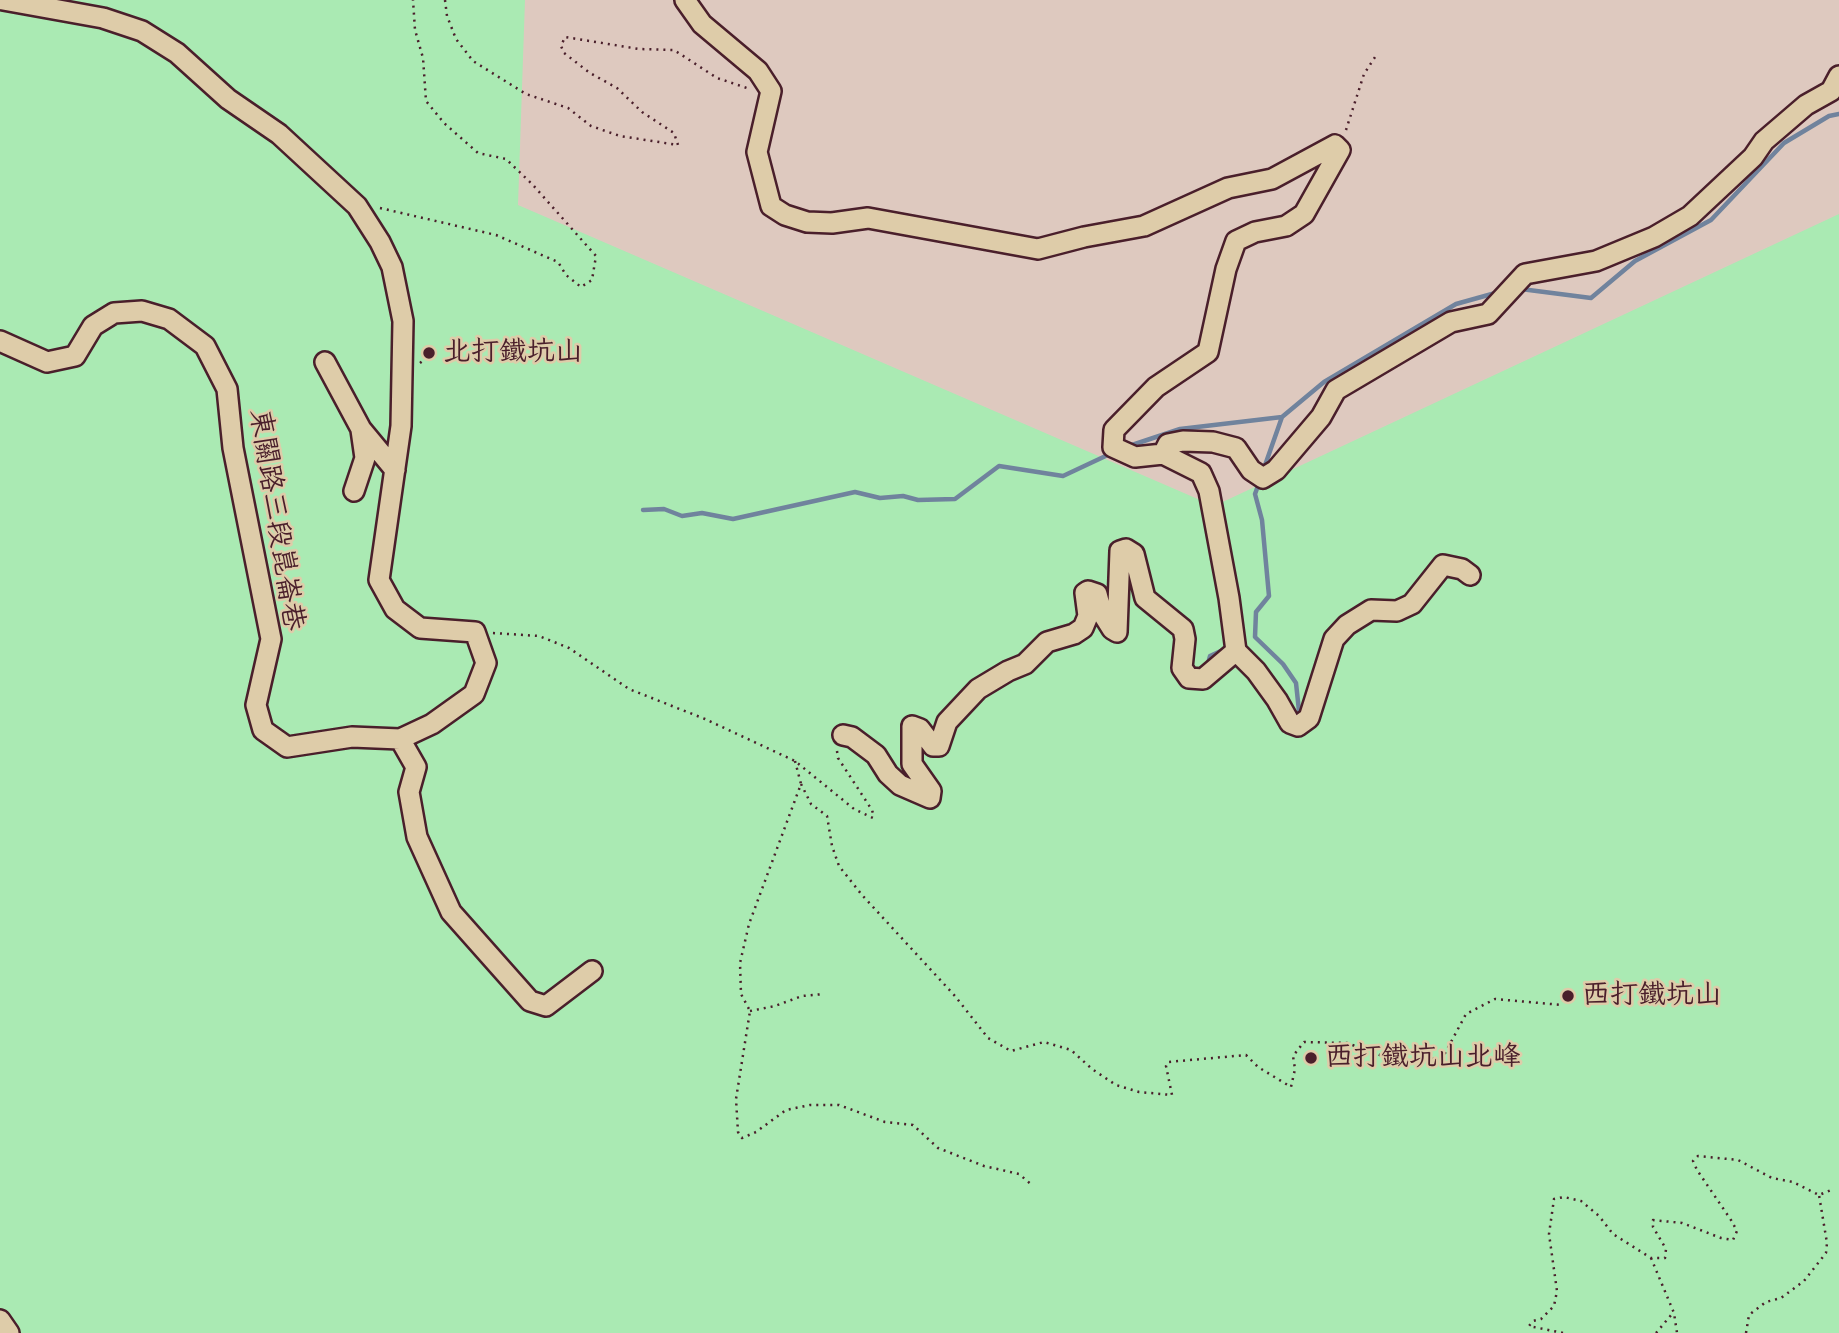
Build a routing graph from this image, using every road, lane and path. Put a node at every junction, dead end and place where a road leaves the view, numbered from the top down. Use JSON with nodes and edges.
{"nodes":[{"id":1,"x":413,"y":0,"type":"edge"},
{"id":2,"x":445,"y":0,"type":"edge"},
{"id":3,"x":685,"y":0,"type":"edge"},
{"id":4,"x":2,"y":1,"type":"edge"},
{"id":5,"x":1377,"y":54,"type":"dead end"},
{"id":6,"x":1839,"y":76,"type":"edge"},
{"id":7,"x":771,"y":91,"type":"junction"},
{"id":8,"x":1340,"y":150,"type":"junction"},
{"id":9,"x":357,"y":206,"type":"junction"},
{"id":10,"x":0,"y":341,"type":"edge"},
{"id":11,"x":325,"y":362,"type":"dead end"},
{"id":12,"x":361,"y":429,"type":"junction"},
{"id":13,"x":1163,"y":454,"type":"junction"},
{"id":14,"x":395,"y":470,"type":"junction"},
{"id":15,"x":354,"y":491,"type":"dead end"},
{"id":16,"x":1470,"y":575,"type":"dead end"},
{"id":17,"x":475,"y":632,"type":"junction"},
{"id":18,"x":1236,"y":651,"type":"junction"},
{"id":19,"x":843,"y":734,"type":"joint"},
{"id":20,"x":400,"y":739,"type":"junction"},
{"id":21,"x":795,"y":761,"type":"junction"},
{"id":22,"x":801,"y":785,"type":"junction"},
{"id":23,"x":592,"y":971,"type":"dead end"},
{"id":24,"x":824,"y":994,"type":"dead end"},
{"id":25,"x":1562,"y":1005,"type":"dead end"},
{"id":26,"x":750,"y":1011,"type":"junction"},
{"id":27,"x":1032,"y":1185,"type":"dead end"},
{"id":28,"x":1831,"y":1190,"type":"dead end"},
{"id":29,"x":1819,"y":1195,"type":"junction"},
{"id":30,"x":1651,"y":1258,"type":"junction"},
{"id":31,"x":1674,"y":1313,"type":"junction"},
{"id":32,"x":0,"y":1320,"type":"edge"},
{"id":33,"x":9,"y":1333,"type":"edge"},
{"id":34,"x":1563,"y":1333,"type":"edge"},
{"id":35,"x":1656,"y":1333,"type":"edge"},
{"id":36,"x":1677,"y":1333,"type":"edge"},
{"id":37,"x":1746,"y":1333,"type":"edge"}],
"edges":[{"from":1,"to":9,"type":"path"},
{"from":2,"to":7,"type":"path"},
{"from":3,"to":7,"type":"street"},
{"from":4,"to":9,"type":"street"},
{"from":5,"to":8,"type":"path"},
{"from":6,"to":13,"type":"street"},
{"from":7,"to":8,"type":"street"},
{"from":8,"to":13,"type":"street"},
{"from":9,"to":14,"type":"street"},
{"from":10,"to":20,"type":"street","name":"東關路三段崑崙巷"},
{"from":11,"to":12,"type":"street"},
{"from":12,"to":14,"type":"street"},
{"from":12,"to":15,"type":"street"},
{"from":13,"to":18,"type":"street"},
{"from":14,"to":17,"type":"street"},
{"from":16,"to":18,"type":"street"},
{"from":17,"to":20,"type":"street","name":"東關路三段崑崙巷"},
{"from":17,"to":21,"type":"path"},
{"from":18,"to":19,"type":"street"},
{"from":19,"to":21,"type":"path"},
{"from":20,"to":23,"type":"street"},
{"from":21,"to":22,"type":"path"},
{"from":22,"to":25,"type":"path"},
{"from":22,"to":26,"type":"path"},
{"from":24,"to":26,"type":"path"},
{"from":26,"to":27,"type":"path"},
{"from":28,"to":29,"type":"path"},
{"from":29,"to":30,"type":"path"},
{"from":29,"to":37,"type":"path"},
{"from":30,"to":31,"type":"path"},
{"from":30,"to":34,"type":"path"},
{"from":31,"to":35,"type":"path"},
{"from":31,"to":36,"type":"path"},
{"from":32,"to":33,"type":"street"}]}
